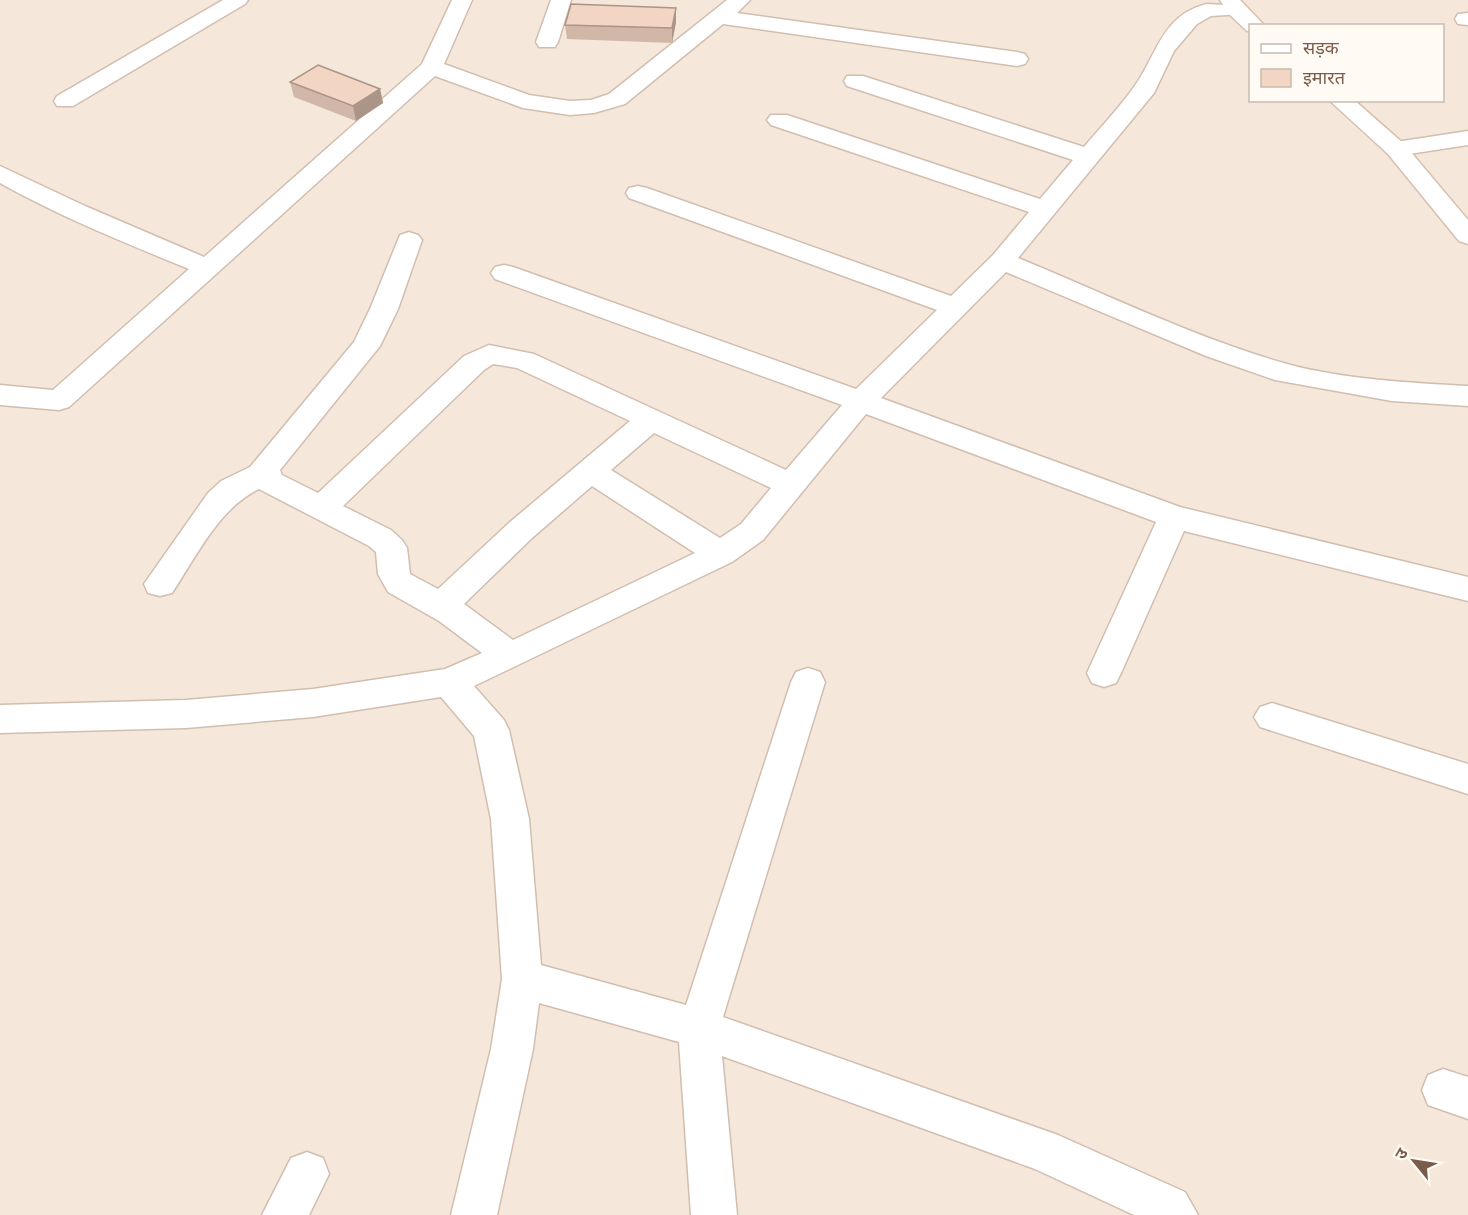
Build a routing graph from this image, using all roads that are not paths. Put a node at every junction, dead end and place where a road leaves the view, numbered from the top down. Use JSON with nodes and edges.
{"nodes":[{"id":1,"x":238,"y":0,"type":"edge"},
{"id":2,"x":459,"y":0,"type":"edge"},
{"id":3,"x":561,"y":0,"type":"edge"},
{"id":4,"x":740,"y":0,"type":"edge"},
{"id":5,"x":1240,"y":12,"type":"edge"},
{"id":6,"x":719,"y":17,"type":"junction"},
{"id":7,"x":547,"y":42,"type":"dead end"},
{"id":8,"x":1017,"y":59,"type":"dead end"},
{"id":9,"x":432,"y":67,"type":"junction"},
{"id":10,"x":855,"y":81,"type":"dead end"},
{"id":11,"x":66,"y":101,"type":"dead end"},
{"id":12,"x":1342,"y":102,"type":"edge"},
{"id":13,"x":779,"y":120,"type":"dead end"},
{"id":14,"x":1468,"y":138,"type":"edge"},
{"id":15,"x":1396,"y":149,"type":"junction"},
{"id":16,"x":1089,"y":157,"type":"junction"},
{"id":17,"x":0,"y":173,"type":"edge"},
{"id":18,"x":638,"y":193,"type":"dead end"},
{"id":19,"x":1045,"y":209,"type":"junction"},
{"id":20,"x":1468,"y":236,"type":"edge"},
{"id":21,"x":409,"y":240,"type":"dead end"},
{"id":22,"x":1002,"y":261,"type":"junction"},
{"id":23,"x":206,"y":267,"type":"junction"},
{"id":24,"x":504,"y":273,"type":"dead end"},
{"id":25,"x":955,"y":307,"type":"junction"},
{"id":26,"x":0,"y":395,"type":"edge"},
{"id":27,"x":1468,"y":396,"type":"edge"},
{"id":28,"x":861,"y":400,"type":"junction"},
{"id":29,"x":650,"y":420,"type":"junction"},
{"id":30,"x":591,"y":471,"type":"junction"},
{"id":31,"x":263,"y":474,"type":"junction"},
{"id":32,"x":791,"y":485,"type":"junction"},
{"id":33,"x":324,"y":507,"type":"junction"},
{"id":34,"x":1174,"y":517,"type":"junction"},
{"id":35,"x":721,"y":554,"type":"junction"},
{"id":36,"x":160,"y":584,"type":"dead end"},
{"id":37,"x":1468,"y":589,"type":"edge"},
{"id":38,"x":441,"y":606,"type":"junction"},
{"id":39,"x":510,"y":656,"type":"junction"},
{"id":40,"x":1104,"y":673,"type":"dead end"},
{"id":41,"x":449,"y":682,"type":"junction"},
{"id":42,"x":808,"y":682,"type":"dead end"},
{"id":43,"x":1272,"y":717,"type":"dead end"},
{"id":44,"x":0,"y":719,"type":"edge"},
{"id":45,"x":1468,"y":779,"type":"edge"},
{"id":46,"x":522,"y":979,"type":"junction"},
{"id":47,"x":699,"y":1028,"type":"junction"},
{"id":48,"x":307,"y":1174,"type":"dead end"},
{"id":49,"x":285,"y":1215,"type":"edge"},
{"id":50,"x":474,"y":1215,"type":"edge"},
{"id":51,"x":714,"y":1215,"type":"edge"},
{"id":52,"x":1175,"y":1215,"type":"edge"}],
"edges":[{"from":1,"to":11,"type":"street"},
{"from":2,"to":9,"type":"street"},
{"from":3,"to":7,"type":"street"},
{"from":4,"to":6,"type":"street"},
{"from":5,"to":16,"type":"street"},
{"from":6,"to":8,"type":"street"},
{"from":6,"to":9,"type":"street"},
{"from":9,"to":23,"type":"street"},
{"from":10,"to":16,"type":"street"},
{"from":12,"to":15,"type":"street"},
{"from":13,"to":19,"type":"street"},
{"from":14,"to":15,"type":"street"},
{"from":15,"to":20,"type":"street"},
{"from":16,"to":19,"type":"street"},
{"from":17,"to":23,"type":"street"},
{"from":18,"to":25,"type":"street"},
{"from":19,"to":22,"type":"street"},
{"from":21,"to":31,"type":"street"},
{"from":22,"to":25,"type":"street"},
{"from":22,"to":27,"type":"street"},
{"from":23,"to":26,"type":"street"},
{"from":24,"to":28,"type":"street"},
{"from":25,"to":28,"type":"street"},
{"from":28,"to":32,"type":"street"},
{"from":28,"to":34,"type":"street"},
{"from":29,"to":30,"type":"street"},
{"from":29,"to":32,"type":"street"},
{"from":29,"to":33,"type":"street"},
{"from":30,"to":35,"type":"street"},
{"from":30,"to":38,"type":"street"},
{"from":31,"to":33,"type":"street"},
{"from":31,"to":36,"type":"street"},
{"from":32,"to":35,"type":"street"},
{"from":33,"to":38,"type":"street"},
{"from":34,"to":37,"type":"street"},
{"from":34,"to":40,"type":"street"},
{"from":35,"to":39,"type":"street"},
{"from":38,"to":39,"type":"street"},
{"from":39,"to":41,"type":"street"},
{"from":41,"to":44,"type":"street"},
{"from":41,"to":46,"type":"street"},
{"from":42,"to":47,"type":"street"},
{"from":43,"to":45,"type":"street"},
{"from":46,"to":47,"type":"street"},
{"from":46,"to":50,"type":"street"},
{"from":47,"to":51,"type":"street"},
{"from":47,"to":52,"type":"street"},
{"from":48,"to":49,"type":"street"}]}
